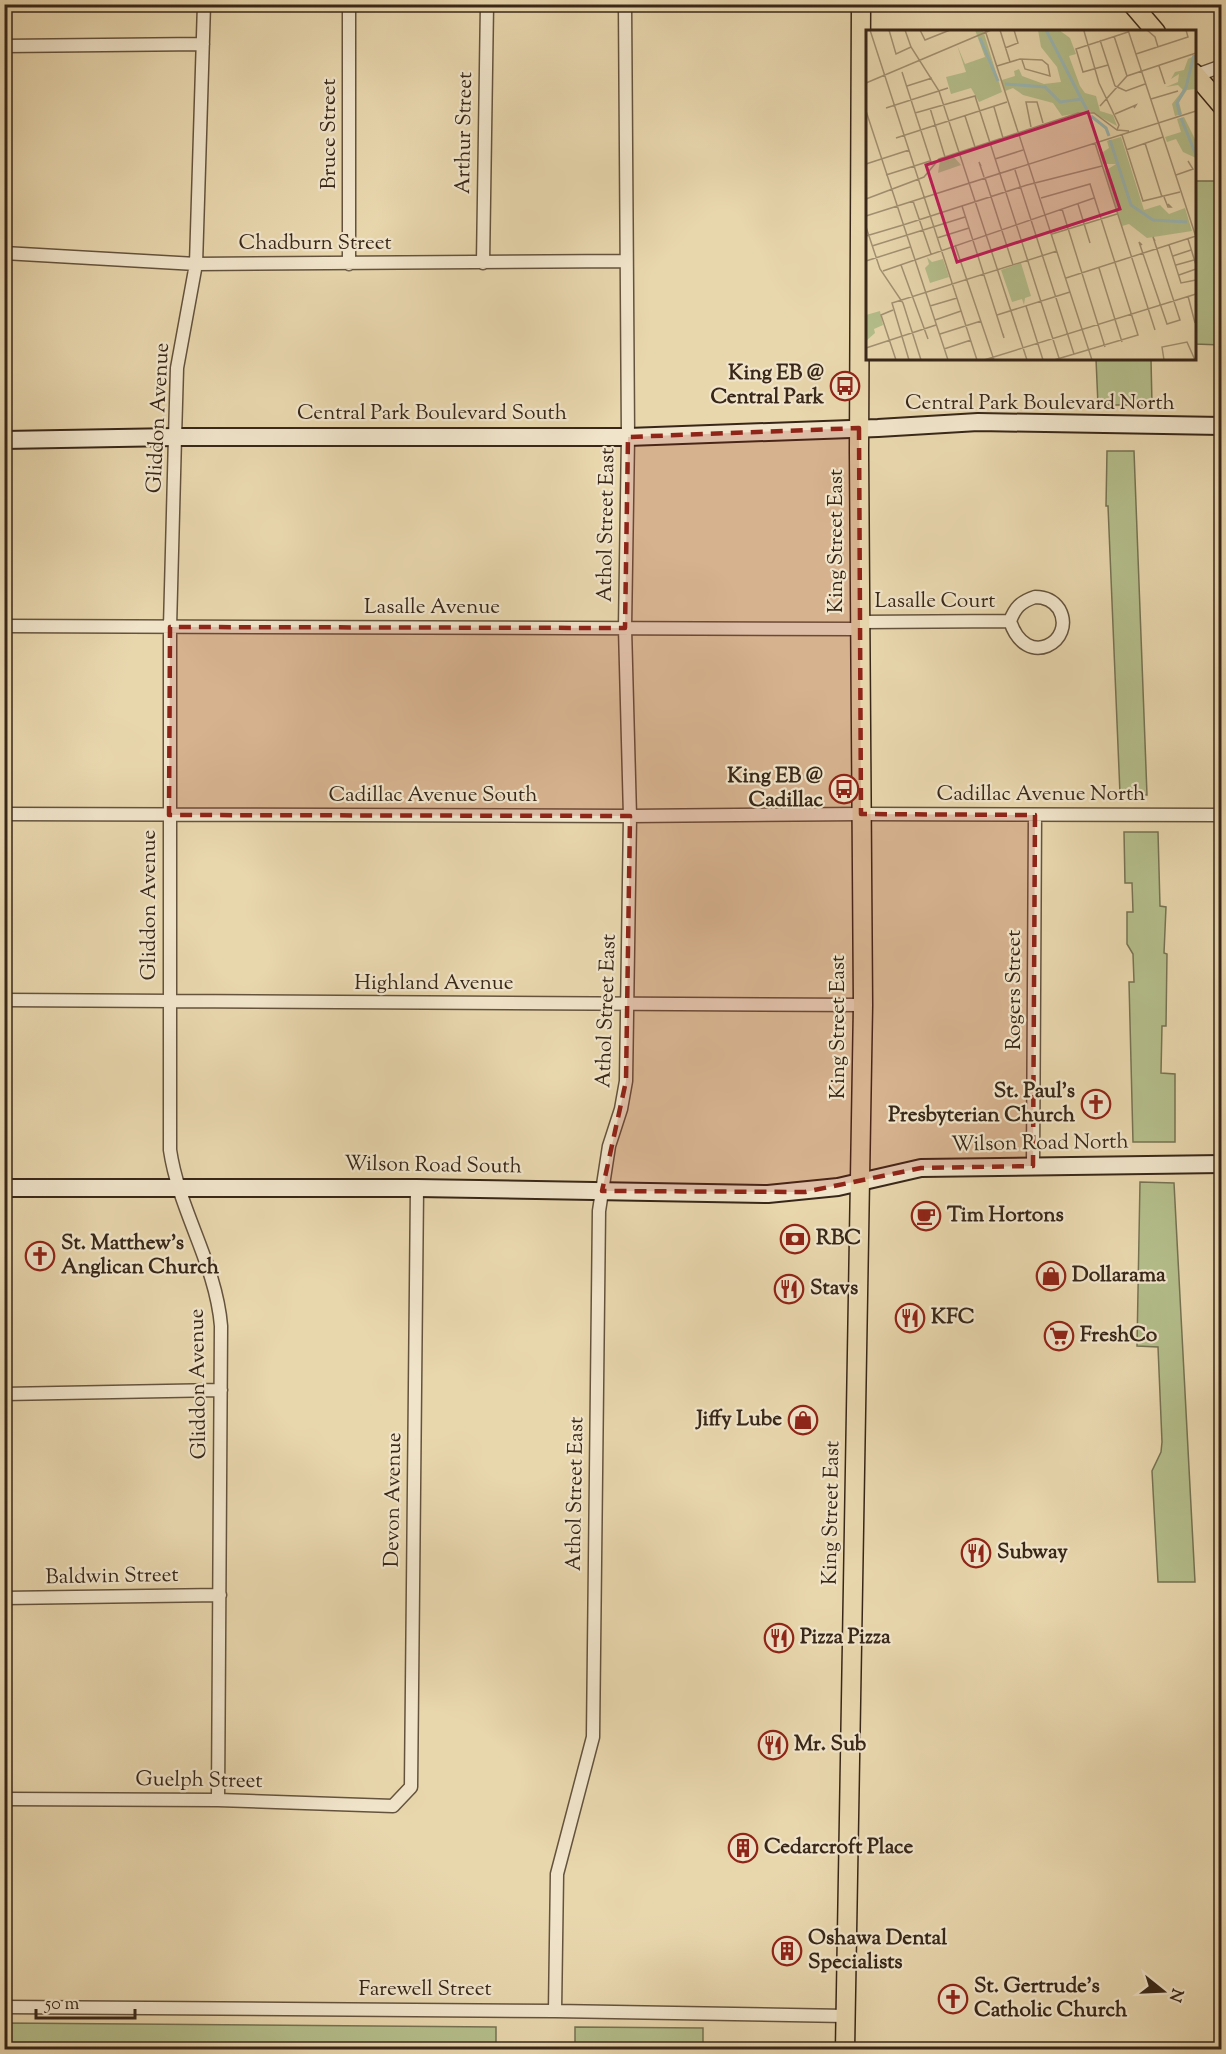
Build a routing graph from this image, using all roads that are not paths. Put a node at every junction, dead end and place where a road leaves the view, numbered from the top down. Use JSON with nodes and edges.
{"nodes":[{"id":1,"x":204,"y":4,"type":"edge"},
{"id":2,"x":349,"y":4,"type":"edge"},
{"id":3,"x":487,"y":4,"type":"edge"},
{"id":4,"x":626,"y":4,"type":"edge"},
{"id":5,"x":861,"y":4,"type":"edge"},
{"id":6,"x":1132,"y":4,"type":"edge"},
{"id":7,"x":1154,"y":30,"type":"edge"},
{"id":8,"x":203,"y":44,"type":"junction"},
{"id":9,"x":4,"y":46,"type":"edge"},
{"id":10,"x":1221,"y":66,"type":"edge"},
{"id":11,"x":1196,"y":74,"type":"edge"},
{"id":12,"x":1221,"y":106,"type":"edge"},
{"id":13,"x":4,"y":254,"type":"edge"},
{"id":14,"x":864,"y":254,"type":"edge"},
{"id":15,"x":626,"y":261,"type":"junction"},
{"id":16,"x":483,"y":262,"type":"junction"},
{"id":17,"x":196,"y":264,"type":"junction"},
{"id":18,"x":349,"y":264,"type":"junction"},
{"id":19,"x":1221,"y":426,"type":"edge"},
{"id":20,"x":859,"y":428,"type":"junction"},
{"id":21,"x":174,"y":437,"type":"junction"},
{"id":22,"x":627,"y":437,"type":"junction"},
{"id":23,"x":4,"y":440,"type":"edge"},
{"id":24,"x":1010,"y":621,"type":"junction"},
{"id":25,"x":860,"y":625,"type":"junction"},
{"id":26,"x":4,"y":626,"type":"edge"},
{"id":27,"x":170,"y":627,"type":"junction"},
{"id":28,"x":625,"y":628,"type":"junction"},
{"id":29,"x":4,"y":814,"type":"edge"},
{"id":30,"x":861,"y":814,"type":"junction"},
{"id":31,"x":169,"y":815,"type":"junction"},
{"id":32,"x":1035,"y":815,"type":"junction"},
{"id":33,"x":1221,"y":815,"type":"edge"},
{"id":34,"x":630,"y":816,"type":"junction"},
{"id":35,"x":4,"y":1000,"type":"edge"},
{"id":36,"x":170,"y":1001,"type":"junction"},
{"id":37,"x":627,"y":1005,"type":"junction"},
{"id":38,"x":863,"y":1005,"type":"junction"},
{"id":39,"x":1221,"y":1164,"type":"edge"},
{"id":40,"x":1033,"y":1166,"type":"junction"},
{"id":41,"x":860,"y":1183,"type":"junction"},
{"id":42,"x":178,"y":1186,"type":"junction"},
{"id":43,"x":4,"y":1188,"type":"edge"},
{"id":44,"x":417,"y":1188,"type":"junction"},
{"id":45,"x":602,"y":1191,"type":"junction"},
{"id":46,"x":221,"y":1390,"type":"junction"},
{"id":47,"x":4,"y":1394,"type":"edge"},
{"id":48,"x":220,"y":1595,"type":"junction"},
{"id":49,"x":4,"y":1599,"type":"edge"},
{"id":50,"x":4,"y":1799,"type":"edge"},
{"id":51,"x":218,"y":1800,"type":"junction"},
{"id":52,"x":393,"y":1806,"type":"joint"},
{"id":53,"x":4,"y":2007,"type":"edge"},
{"id":54,"x":555,"y":2011,"type":"junction"},
{"id":55,"x":846,"y":2016,"type":"junction"},
{"id":56,"x":845,"y":2049,"type":"edge"}],
"edges":[{"from":1,"to":8,"type":"street","name":"Gliddon Avenue"},
{"from":2,"to":18,"type":"street","name":"Bruce Street"},
{"from":3,"to":16,"type":"street","name":"Arthur Street"},
{"from":4,"to":15,"type":"street","name":"Athol Street East"},
{"from":5,"to":14,"type":"main road","name":"King Street East"},
{"from":6,"to":7,"type":"main road"},
{"from":8,"to":9,"type":"street"},
{"from":8,"to":17,"type":"street","name":"Gliddon Avenue"},
{"from":10,"to":11,"type":"street"},
{"from":11,"to":12,"type":"main road"},
{"from":13,"to":17,"type":"street","name":"Chadburn Street"},
{"from":14,"to":20,"type":"main road","name":"King Street East"},
{"from":15,"to":16,"type":"street","name":"Chadburn Street"},
{"from":15,"to":22,"type":"street","name":"Athol Street East"},
{"from":16,"to":18,"type":"street","name":"Chadburn Street"},
{"from":17,"to":18,"type":"street","name":"Chadburn Street"},
{"from":17,"to":21,"type":"street","name":"Gliddon Avenue"},
{"from":19,"to":20,"type":"main road","name":"Central Park Boulevard North"},
{"from":20,"to":22,"type":"main road","name":"Central Park Boulevard South"},
{"from":20,"to":25,"type":"main road","name":"King Street East"},
{"from":21,"to":22,"type":"main road","name":"Central Park Boulevard South"},
{"from":21,"to":23,"type":"main road","name":"Central Park Boulevard South"},
{"from":21,"to":27,"type":"street","name":"Gliddon Avenue"},
{"from":22,"to":28,"type":"street","name":"Athol Street East"},
{"from":24,"to":24,"type":"street","name":"Lasalle Court"},
{"from":24,"to":25,"type":"street","name":"Lasalle Court"},
{"from":25,"to":28,"type":"street","name":"Lasalle Avenue"},
{"from":25,"to":30,"type":"main road","name":"King Street East"},
{"from":26,"to":27,"type":"street","name":"Lasalle Avenue"},
{"from":27,"to":28,"type":"street","name":"Lasalle Avenue"},
{"from":27,"to":31,"type":"street","name":"Gliddon Avenue"},
{"from":28,"to":34,"type":"street","name":"Athol Street East"},
{"from":29,"to":31,"type":"street","name":"Cadillac Avenue South"},
{"from":30,"to":32,"type":"street","name":"Cadillac Avenue North"},
{"from":30,"to":34,"type":"street","name":"Cadillac Avenue South"},
{"from":30,"to":38,"type":"main road","name":"King Street East"},
{"from":31,"to":34,"type":"street","name":"Cadillac Avenue South"},
{"from":31,"to":36,"type":"street","name":"Gliddon Avenue"},
{"from":32,"to":33,"type":"street","name":"Cadillac Avenue North"},
{"from":32,"to":40,"type":"street","name":"Rogers Street"},
{"from":34,"to":37,"type":"street","name":"Athol Street East"},
{"from":35,"to":36,"type":"street","name":"Highland Avenue"},
{"from":36,"to":37,"type":"street","name":"Highland Avenue"},
{"from":36,"to":42,"type":"street","name":"Gliddon Avenue"},
{"from":37,"to":38,"type":"street","name":"Highland Avenue"},
{"from":37,"to":45,"type":"street","name":"Athol Street East"},
{"from":38,"to":41,"type":"main road","name":"King Street East"},
{"from":39,"to":40,"type":"main road","name":"Wilson Road North"},
{"from":40,"to":41,"type":"main road","name":"Wilson Road North"},
{"from":41,"to":45,"type":"main road","name":"Wilson Road South"},
{"from":41,"to":55,"type":"main road","name":"King Street East"},
{"from":42,"to":43,"type":"main road","name":"Wilson Road South"},
{"from":42,"to":44,"type":"main road","name":"Wilson Road South"},
{"from":42,"to":46,"type":"street","name":"Gliddon Avenue"},
{"from":44,"to":45,"type":"main road","name":"Wilson Road South"},
{"from":44,"to":52,"type":"street","name":"Devon Avenue"},
{"from":45,"to":54,"type":"street","name":"Athol Street East"},
{"from":46,"to":47,"type":"street"},
{"from":46,"to":48,"type":"street","name":"Gliddon Avenue"},
{"from":48,"to":49,"type":"street","name":"Baldwin Street"},
{"from":48,"to":51,"type":"street","name":"Gliddon Avenue"},
{"from":50,"to":51,"type":"street","name":"Guelph Street"},
{"from":51,"to":52,"type":"street","name":"Guelph Street"},
{"from":53,"to":54,"type":"street","name":"Farewell Street"},
{"from":54,"to":55,"type":"street","name":"Farewell Street"},
{"from":55,"to":56,"type":"main road","name":"King Street East"}]}
